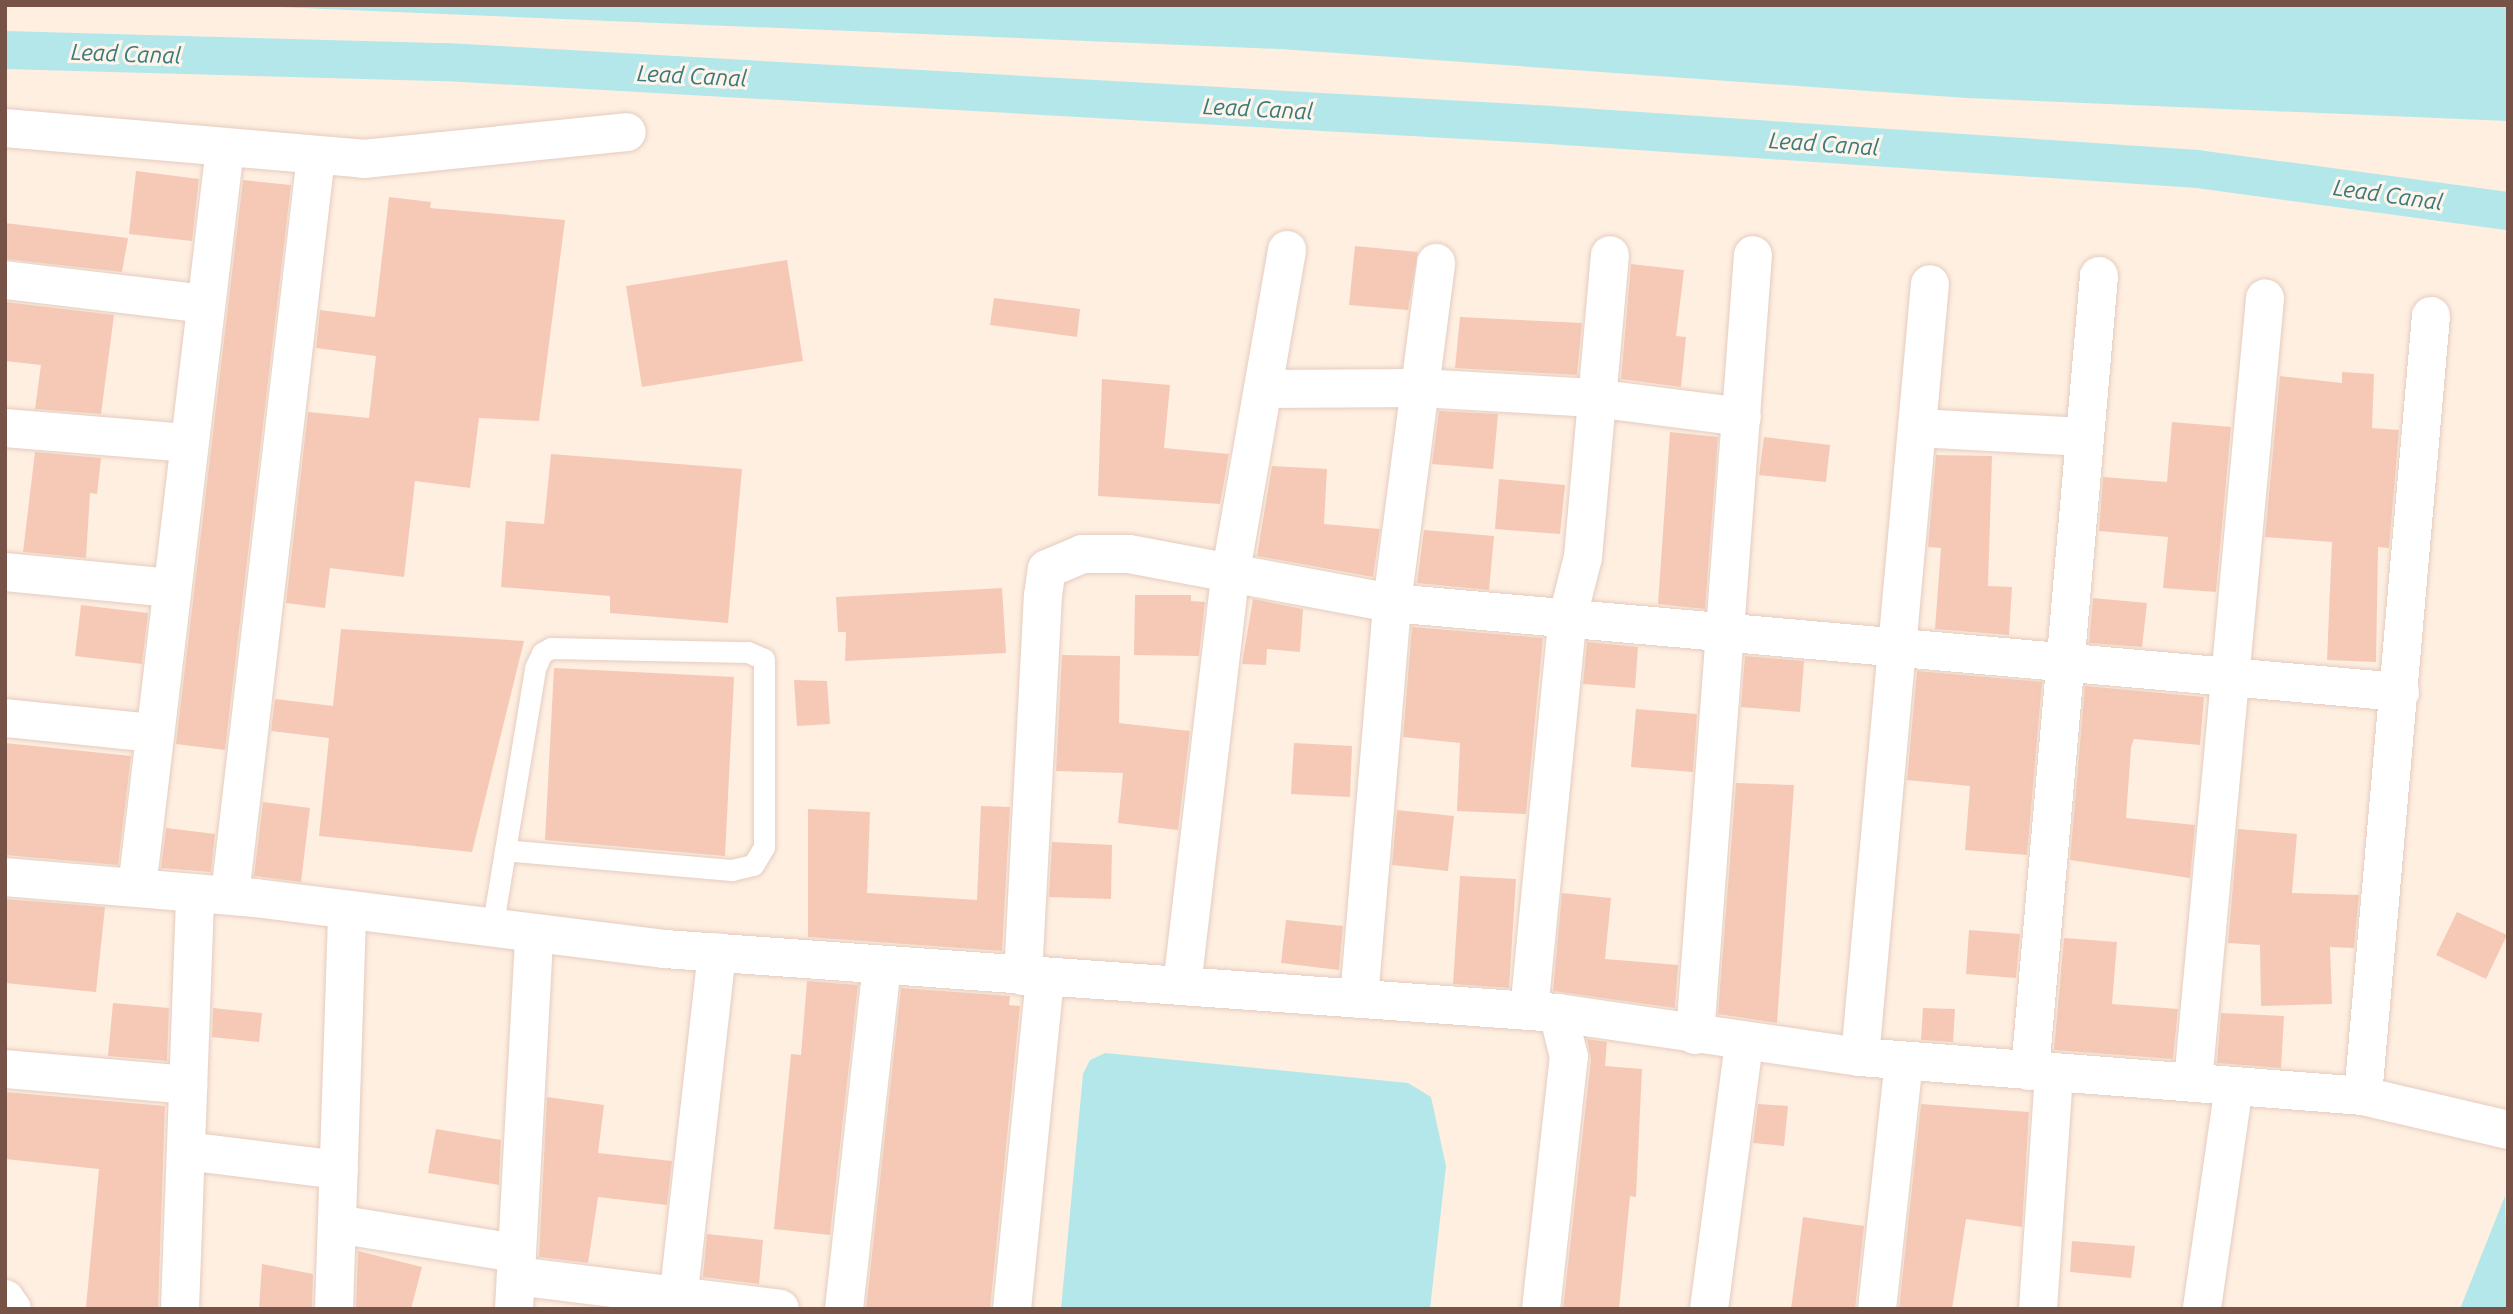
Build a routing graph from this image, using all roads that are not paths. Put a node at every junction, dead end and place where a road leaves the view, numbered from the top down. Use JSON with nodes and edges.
{"nodes":[{"id":1,"x":5,"y":128,"type":"edge"},
{"id":2,"x":627,"y":132,"type":"dead end"},
{"id":3,"x":225,"y":148,"type":"junction"},
{"id":4,"x":316,"y":156,"type":"junction"},
{"id":5,"x":1287,"y":250,"type":"dead end"},
{"id":6,"x":1610,"y":255,"type":"dead end"},
{"id":7,"x":1754,"y":255,"type":"dead end"},
{"id":8,"x":1436,"y":263,"type":"dead end"},
{"id":9,"x":2099,"y":276,"type":"dead end"},
{"id":10,"x":5,"y":280,"type":"edge"},
{"id":11,"x":1930,"y":284,"type":"dead end"},
{"id":12,"x":2265,"y":298,"type":"dead end"},
{"id":13,"x":205,"y":304,"type":"junction"},
{"id":14,"x":2431,"y":316,"type":"dead end"},
{"id":15,"x":1420,"y":388,"type":"junction"},
{"id":16,"x":1263,"y":389,"type":"junction"},
{"id":17,"x":1594,"y":398,"type":"junction"},
{"id":18,"x":1742,"y":417,"type":"junction"},
{"id":19,"x":5,"y":428,"type":"edge"},
{"id":20,"x":1917,"y":428,"type":"junction"},
{"id":21,"x":2084,"y":438,"type":"junction"},
{"id":22,"x":188,"y":443,"type":"junction"},
{"id":23,"x":5,"y":572,"type":"edge"},
{"id":24,"x":1230,"y":577,"type":"junction"},
{"id":25,"x":170,"y":588,"type":"junction"},
{"id":26,"x":1392,"y":603,"type":"junction"},
{"id":27,"x":1567,"y":620,"type":"junction"},
{"id":28,"x":1727,"y":636,"type":"junction"},
{"id":29,"x":1897,"y":650,"type":"junction"},
{"id":30,"x":2062,"y":662,"type":"junction"},
{"id":31,"x":2228,"y":680,"type":"junction"},
{"id":32,"x":2400,"y":692,"type":"junction"},
{"id":33,"x":5,"y":718,"type":"edge"},
{"id":34,"x":152,"y":733,"type":"junction"},
{"id":35,"x":505,"y":850,"type":"junction"},
{"id":36,"x":5,"y":877,"type":"edge"},
{"id":37,"x":137,"y":888,"type":"junction"},
{"id":38,"x":212,"y":894,"type":"junction"},
{"id":39,"x":347,"y":911,"type":"junction"},
{"id":40,"x":492,"y":929,"type":"junction"},
{"id":41,"x":534,"y":934,"type":"junction"},
{"id":42,"x":717,"y":952,"type":"junction"},
{"id":43,"x":882,"y":965,"type":"junction"},
{"id":44,"x":1034,"y":976,"type":"junction"},
{"id":45,"x":1182,"y":986,"type":"junction"},
{"id":46,"x":1359,"y":999,"type":"junction"},
{"id":47,"x":1544,"y":1012,"type":"junction"},
{"id":48,"x":1695,"y":1035,"type":"junction"},
{"id":49,"x":1744,"y":1043,"type":"junction"},
{"id":50,"x":1860,"y":1057,"type":"junction"},
{"id":51,"x":1904,"y":1061,"type":"junction"},
{"id":52,"x":5,"y":1069,"type":"edge"},
{"id":53,"x":2042,"y":1072,"type":"junction"},
{"id":54,"x":2193,"y":1082,"type":"junction"},
{"id":55,"x":188,"y":1085,"type":"junction"},
{"id":56,"x":2234,"y":1086,"type":"junction"},
{"id":57,"x":2363,"y":1096,"type":"junction"},
{"id":58,"x":2502,"y":1129,"type":"edge"},
{"id":59,"x":186,"y":1150,"type":"junction"},
{"id":60,"x":339,"y":1170,"type":"junction"},
{"id":61,"x":337,"y":1224,"type":"junction"},
{"id":62,"x":516,"y":1279,"type":"edge"},
{"id":63,"x":5,"y":1299,"type":"edge"},
{"id":64,"x":677,"y":1305,"type":"edge"},
{"id":65,"x":2202,"y":1308,"type":"edge"},
{"id":66,"x":12,"y":1309,"type":"edge"},
{"id":67,"x":180,"y":1309,"type":"edge"},
{"id":68,"x":334,"y":1309,"type":"edge"},
{"id":69,"x":780,"y":1309,"type":"edge"},
{"id":70,"x":844,"y":1309,"type":"edge"},
{"id":71,"x":1012,"y":1309,"type":"edge"},
{"id":72,"x":1541,"y":1309,"type":"edge"},
{"id":73,"x":1709,"y":1309,"type":"edge"},
{"id":74,"x":1877,"y":1309,"type":"edge"},
{"id":75,"x":2038,"y":1309,"type":"edge"}],
"edges":[{"from":1,"to":3,"type":"street"},
{"from":2,"to":4,"type":"street"},
{"from":3,"to":4,"type":"street"},
{"from":3,"to":13,"type":"street"},
{"from":4,"to":38,"type":"street"},
{"from":5,"to":16,"type":"street"},
{"from":6,"to":17,"type":"street"},
{"from":7,"to":18,"type":"street"},
{"from":8,"to":15,"type":"street"},
{"from":9,"to":21,"type":"street"},
{"from":10,"to":13,"type":"street"},
{"from":11,"to":20,"type":"street"},
{"from":12,"to":31,"type":"street"},
{"from":13,"to":22,"type":"street"},
{"from":14,"to":32,"type":"street"},
{"from":15,"to":16,"type":"street"},
{"from":15,"to":17,"type":"street"},
{"from":15,"to":26,"type":"street"},
{"from":16,"to":24,"type":"street"},
{"from":17,"to":18,"type":"street"},
{"from":17,"to":27,"type":"street"},
{"from":18,"to":28,"type":"street"},
{"from":19,"to":22,"type":"street"},
{"from":20,"to":21,"type":"street"},
{"from":20,"to":29,"type":"street"},
{"from":21,"to":30,"type":"street"},
{"from":22,"to":25,"type":"street"},
{"from":23,"to":25,"type":"street"},
{"from":24,"to":26,"type":"street"},
{"from":24,"to":44,"type":"street"},
{"from":24,"to":45,"type":"street"},
{"from":25,"to":34,"type":"street"},
{"from":26,"to":27,"type":"street"},
{"from":26,"to":46,"type":"street"},
{"from":27,"to":28,"type":"street"},
{"from":27,"to":47,"type":"street"},
{"from":28,"to":29,"type":"street"},
{"from":28,"to":48,"type":"street"},
{"from":29,"to":30,"type":"street"},
{"from":29,"to":50,"type":"street"},
{"from":30,"to":31,"type":"street"},
{"from":30,"to":53,"type":"street"},
{"from":31,"to":32,"type":"street"},
{"from":31,"to":54,"type":"street"},
{"from":32,"to":57,"type":"street"},
{"from":33,"to":34,"type":"street"},
{"from":34,"to":37,"type":"street"},
{"from":35,"to":35,"type":"lane"},
{"from":35,"to":40,"type":"lane"},
{"from":36,"to":37,"type":"street"},
{"from":37,"to":38,"type":"street"},
{"from":38,"to":39,"type":"street"},
{"from":38,"to":55,"type":"street"},
{"from":39,"to":40,"type":"street"},
{"from":39,"to":60,"type":"street"},
{"from":40,"to":41,"type":"street"},
{"from":41,"to":42,"type":"street"},
{"from":41,"to":62,"type":"street"},
{"from":42,"to":43,"type":"street"},
{"from":42,"to":64,"type":"street"},
{"from":43,"to":44,"type":"street"},
{"from":43,"to":70,"type":"street"},
{"from":44,"to":45,"type":"street"},
{"from":44,"to":71,"type":"street"},
{"from":45,"to":46,"type":"street"},
{"from":46,"to":47,"type":"street"},
{"from":47,"to":48,"type":"street"},
{"from":47,"to":72,"type":"street"},
{"from":48,"to":49,"type":"street"},
{"from":49,"to":50,"type":"street"},
{"from":49,"to":73,"type":"street"},
{"from":50,"to":51,"type":"street"},
{"from":51,"to":53,"type":"street"},
{"from":51,"to":74,"type":"street"},
{"from":52,"to":55,"type":"street"},
{"from":53,"to":54,"type":"street"},
{"from":53,"to":75,"type":"street"},
{"from":54,"to":56,"type":"street"},
{"from":55,"to":59,"type":"street"},
{"from":56,"to":57,"type":"street"},
{"from":56,"to":65,"type":"street"},
{"from":57,"to":58,"type":"street"},
{"from":59,"to":60,"type":"street"},
{"from":59,"to":67,"type":"street"},
{"from":60,"to":61,"type":"street"},
{"from":61,"to":62,"type":"street"},
{"from":61,"to":68,"type":"street"},
{"from":62,"to":64,"type":"street"},
{"from":63,"to":66,"type":"street"},
{"from":64,"to":69,"type":"street"}]}
